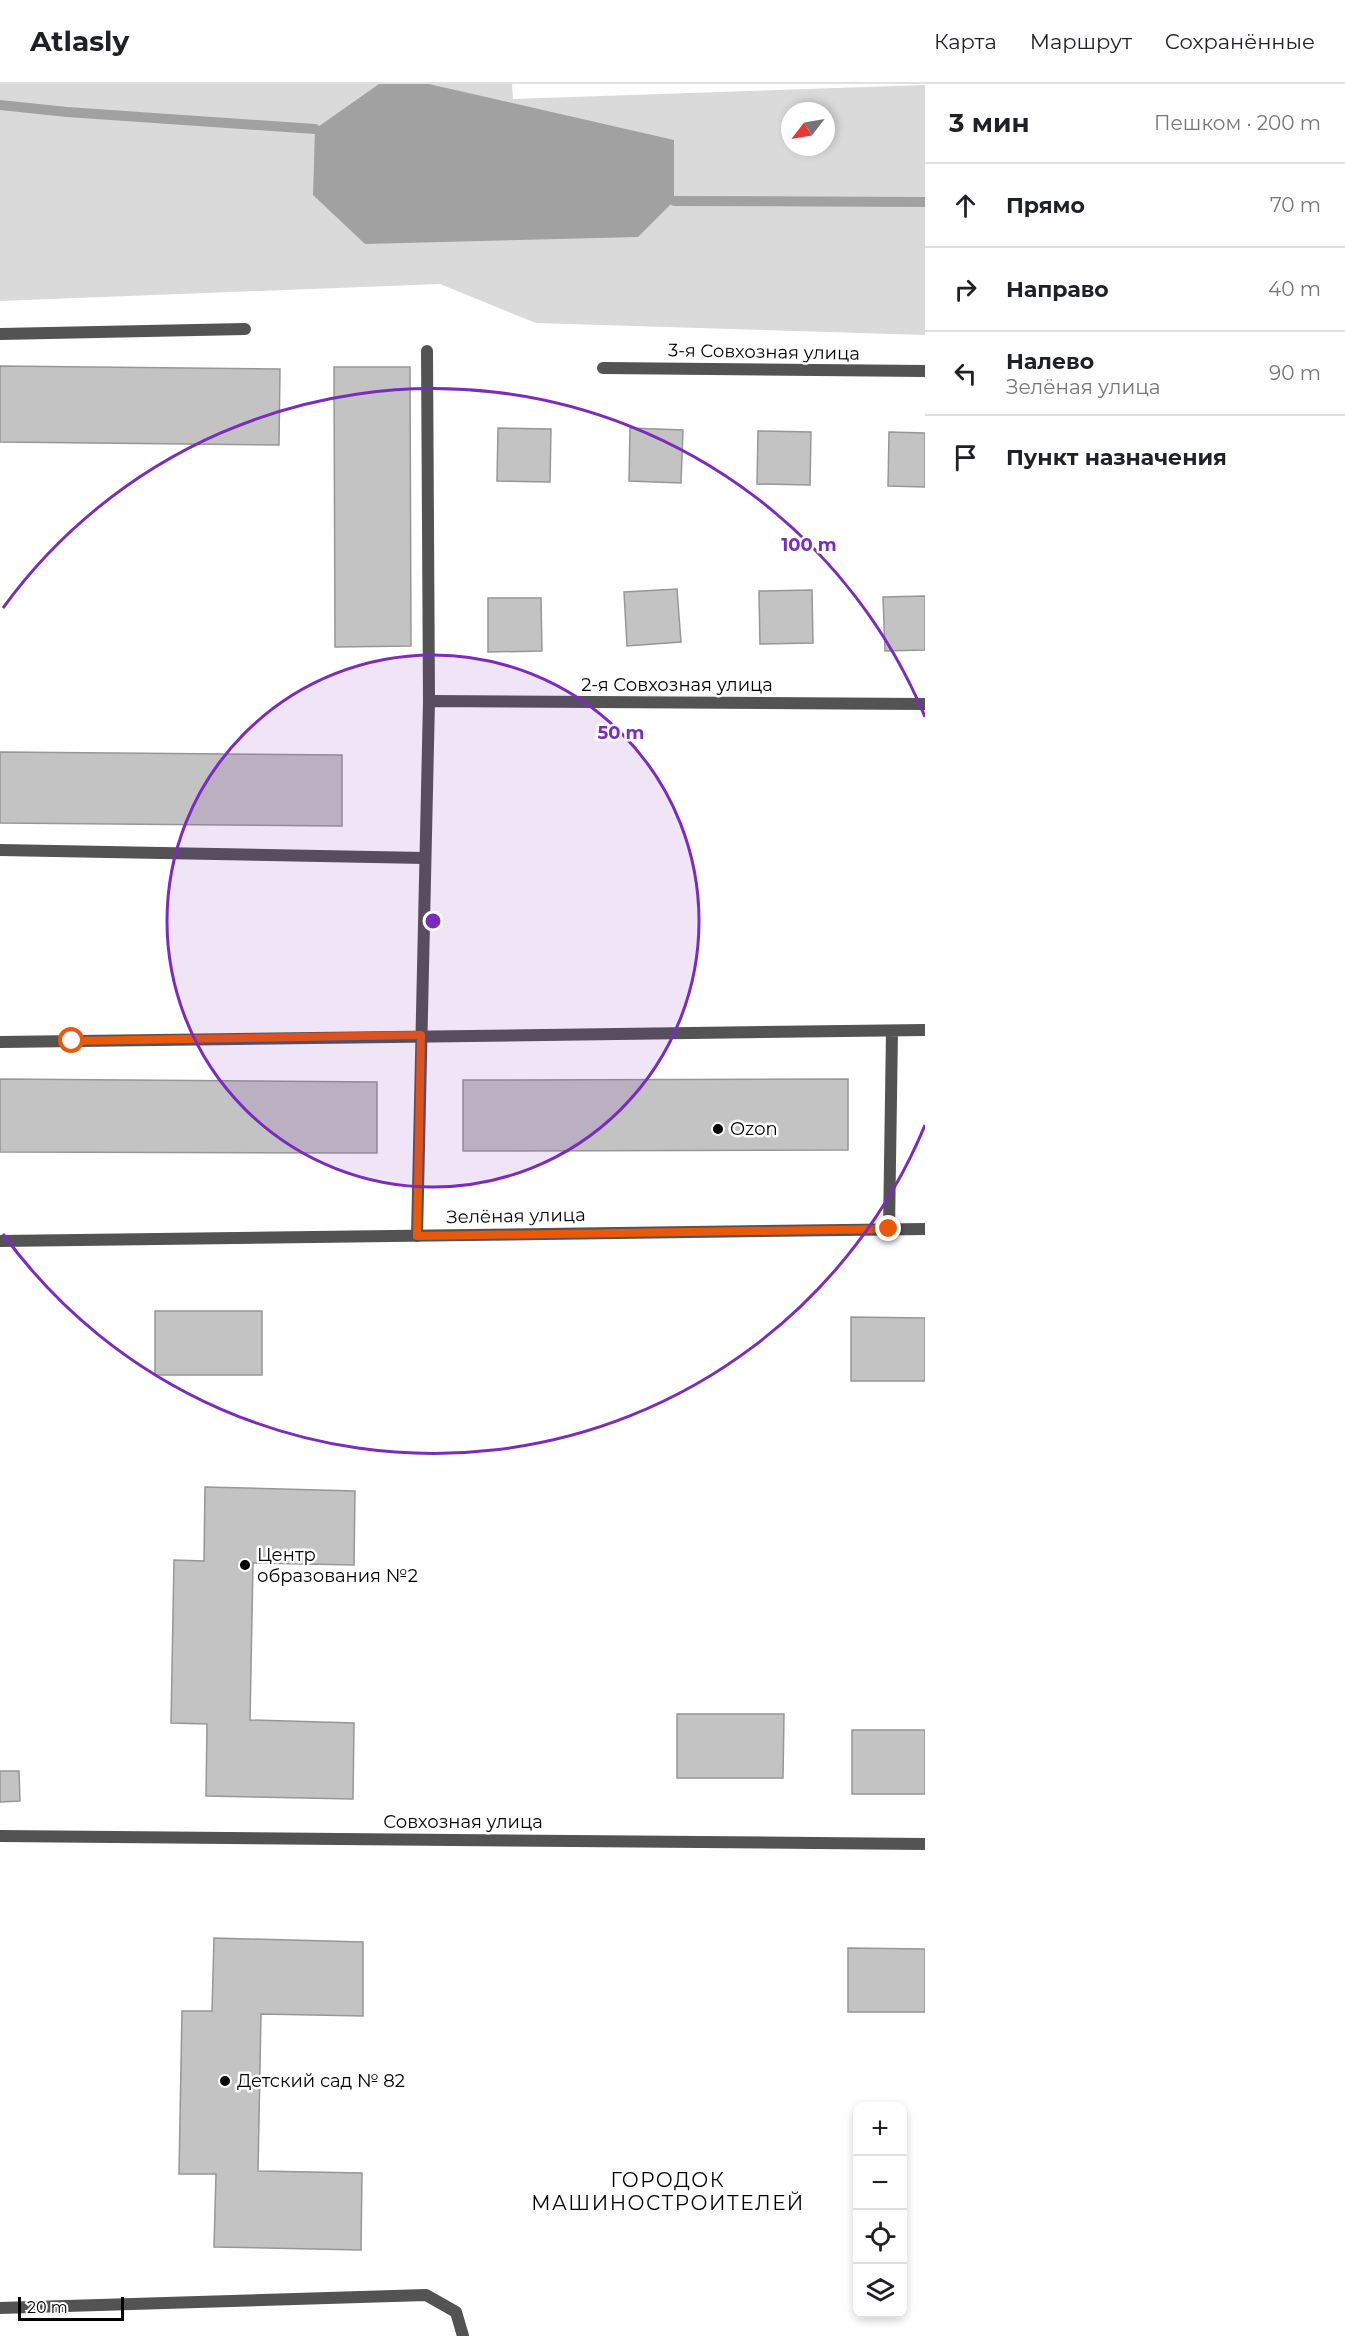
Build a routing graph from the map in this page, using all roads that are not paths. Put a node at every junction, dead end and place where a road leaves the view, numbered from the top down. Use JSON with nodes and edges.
{"nodes":[{"id":1,"x":245,"y":329,"type":"dead end"},
{"id":2,"x":0,"y":334,"type":"edge"},
{"id":3,"x":427,"y":351,"type":"dead end"},
{"id":4,"x":603,"y":368,"type":"dead end"},
{"id":5,"x":925,"y":371,"type":"edge"},
{"id":6,"x":429,"y":701,"type":"junction"},
{"id":7,"x":925,"y":704,"type":"edge"},
{"id":8,"x":0,"y":850,"type":"edge"},
{"id":9,"x":425,"y":858,"type":"junction"},
{"id":10,"x":925,"y":1030,"type":"edge"},
{"id":11,"x":892,"y":1031,"type":"junction"},
{"id":12,"x":421,"y":1035,"type":"junction"},
{"id":13,"x":0,"y":1042,"type":"edge"},
{"id":14,"x":889,"y":1229,"type":"junction"},
{"id":15,"x":925,"y":1229,"type":"edge"},
{"id":16,"x":417,"y":1236,"type":"junction"},
{"id":17,"x":0,"y":1241,"type":"edge"},
{"id":18,"x":0,"y":1836,"type":"edge"},
{"id":19,"x":925,"y":1844,"type":"edge"},
{"id":20,"x":0,"y":2308,"type":"edge"},
{"id":21,"x":464,"y":2336,"type":"edge"}],
"edges":[{"from":1,"to":2,"type":"street"},
{"from":3,"to":6,"type":"street"},
{"from":4,"to":5,"type":"street","name":"3-я Совхозная улица"},
{"from":6,"to":7,"type":"street","name":"2-я Совхозная улица"},
{"from":6,"to":9,"type":"street"},
{"from":8,"to":9,"type":"street"},
{"from":9,"to":12,"type":"street"},
{"from":10,"to":11,"type":"street"},
{"from":11,"to":12,"type":"street"},
{"from":11,"to":14,"type":"street"},
{"from":12,"to":13,"type":"street"},
{"from":12,"to":16,"type":"street"},
{"from":14,"to":15,"type":"street","name":"Зелёная улица"},
{"from":14,"to":16,"type":"street","name":"Зелёная улица"},
{"from":16,"to":17,"type":"street","name":"Зелёная улица"},
{"from":18,"to":19,"type":"street","name":"Совхозная улица"},
{"from":20,"to":21,"type":"street"}]}
